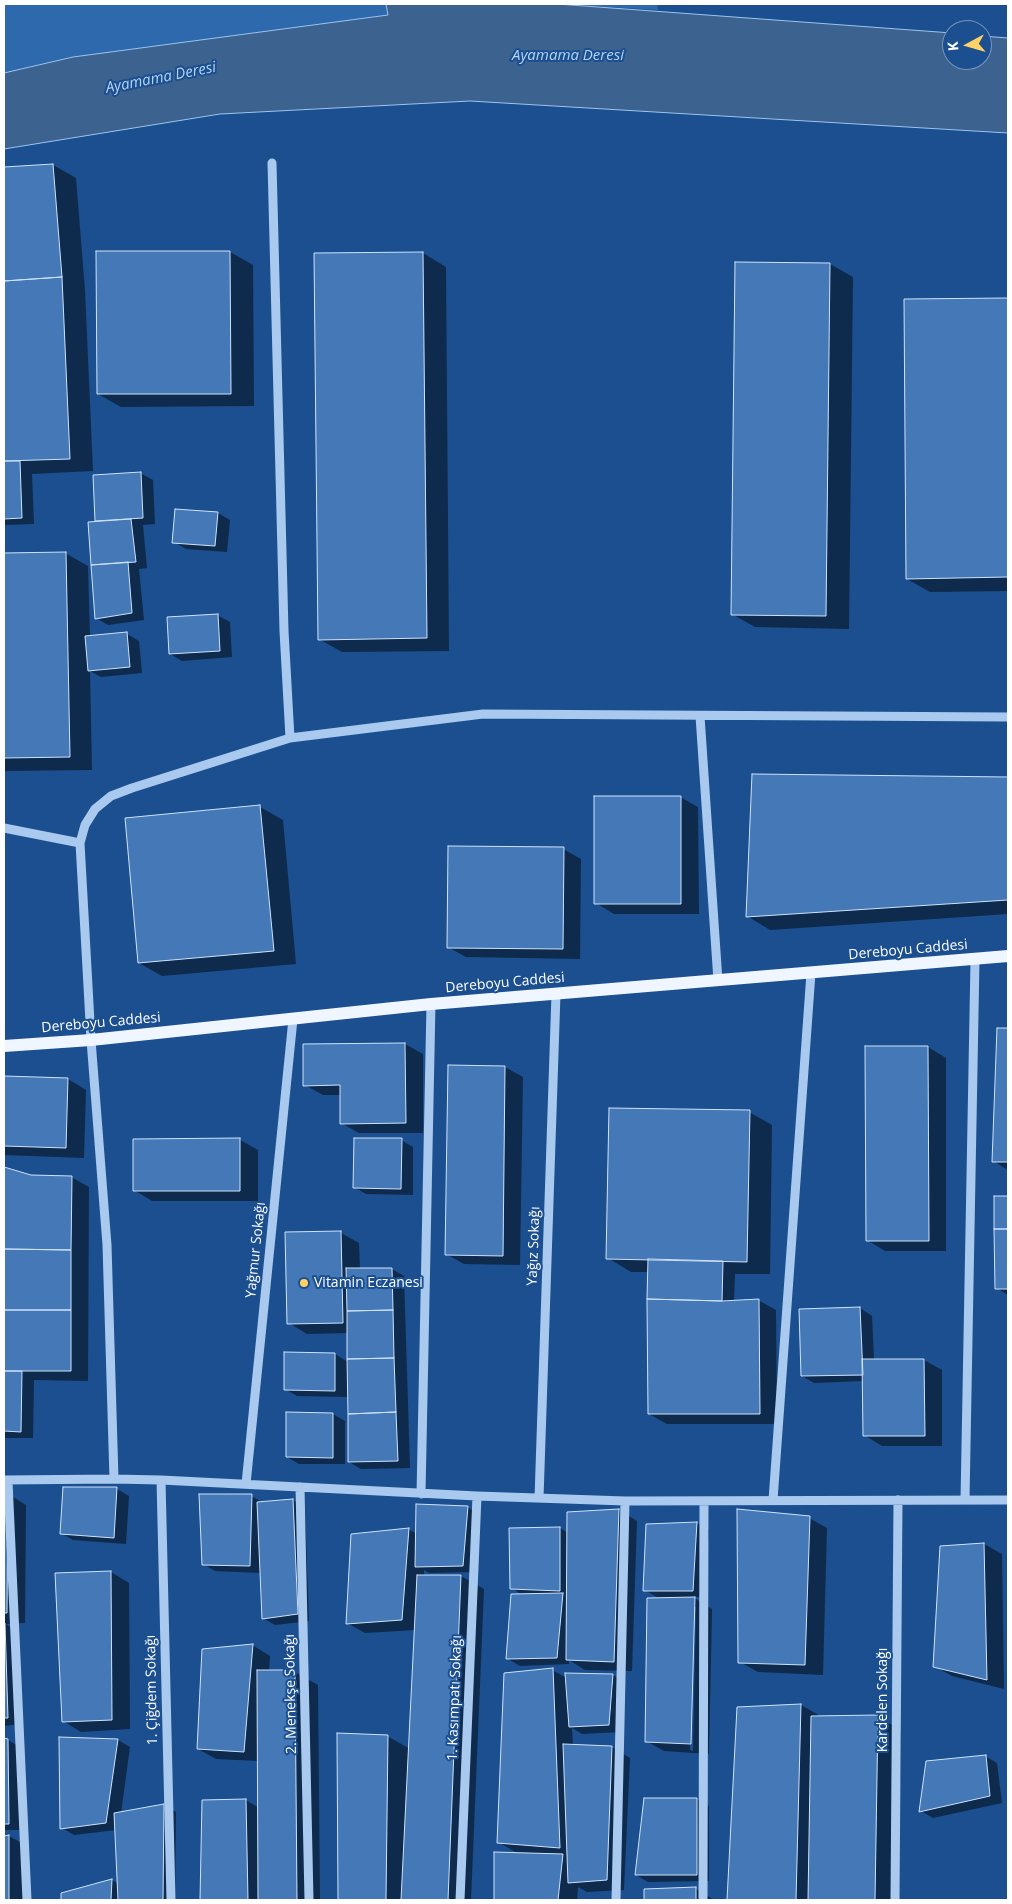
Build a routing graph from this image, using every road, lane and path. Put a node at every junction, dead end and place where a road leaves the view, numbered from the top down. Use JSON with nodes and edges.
{"nodes":[{"id":1,"x":272,"y":163,"type":"dead end"},
{"id":2,"x":700,"y":716,"type":"junction"},
{"id":3,"x":1008,"y":717,"type":"edge"},
{"id":4,"x":290,"y":738,"type":"junction"},
{"id":5,"x":4,"y":828,"type":"edge"},
{"id":6,"x":80,"y":843,"type":"junction"},
{"id":7,"x":1008,"y":956,"type":"edge"},
{"id":8,"x":975,"y":960,"type":"junction"},
{"id":9,"x":811,"y":973,"type":"junction"},
{"id":10,"x":718,"y":981,"type":"junction"},
{"id":11,"x":556,"y":994,"type":"junction"},
{"id":12,"x":431,"y":1004,"type":"junction"},
{"id":13,"x":293,"y":1019,"type":"junction"},
{"id":14,"x":91,"y":1040,"type":"junction"},
{"id":15,"x":4,"y":1046,"type":"edge"},
{"id":16,"x":114,"y":1479,"type":"junction"},
{"id":17,"x":161,"y":1480,"type":"junction"},
{"id":18,"x":6,"y":1481,"type":"edge"},
{"id":19,"x":246,"y":1484,"type":"junction"},
{"id":20,"x":300,"y":1487,"type":"junction"},
{"id":21,"x":421,"y":1494,"type":"junction"},
{"id":22,"x":477,"y":1496,"type":"junction"},
{"id":23,"x":539,"y":1498,"type":"junction"},
{"id":24,"x":774,"y":1500,"type":"junction"},
{"id":25,"x":898,"y":1500,"type":"junction"},
{"id":26,"x":965,"y":1500,"type":"junction"},
{"id":27,"x":1008,"y":1500,"type":"edge"},
{"id":28,"x":625,"y":1501,"type":"junction"},
{"id":29,"x":704,"y":1501,"type":"junction"},
{"id":30,"x":26,"y":1900,"type":"edge"},
{"id":31,"x":171,"y":1900,"type":"edge"},
{"id":32,"x":309,"y":1900,"type":"edge"},
{"id":33,"x":460,"y":1900,"type":"edge"},
{"id":34,"x":616,"y":1900,"type":"edge"},
{"id":35,"x":703,"y":1900,"type":"edge"},
{"id":36,"x":896,"y":1900,"type":"edge"}],
"edges":[{"from":1,"to":4,"type":"street"},
{"from":2,"to":3,"type":"street"},
{"from":2,"to":4,"type":"street"},
{"from":2,"to":10,"type":"street"},
{"from":4,"to":6,"type":"street"},
{"from":5,"to":6,"type":"street"},
{"from":6,"to":14,"type":"street"},
{"from":7,"to":8,"type":"main road","name":"Dereboyu Caddesi"},
{"from":8,"to":9,"type":"main road","name":"Dereboyu Caddesi"},
{"from":8,"to":26,"type":"street"},
{"from":9,"to":10,"type":"main road","name":"Dereboyu Caddesi"},
{"from":9,"to":24,"type":"street"},
{"from":10,"to":11,"type":"main road","name":"Dereboyu Caddesi"},
{"from":11,"to":12,"type":"main road","name":"Dereboyu Caddesi"},
{"from":11,"to":23,"type":"street","name":"Yağız Sokağı"},
{"from":12,"to":13,"type":"main road","name":"Dereboyu Caddesi"},
{"from":12,"to":21,"type":"street"},
{"from":13,"to":14,"type":"main road","name":"Dereboyu Caddesi"},
{"from":13,"to":19,"type":"street","name":"Yağmur Sokağı"},
{"from":14,"to":15,"type":"main road","name":"Dereboyu Caddesi"},
{"from":14,"to":16,"type":"street"},
{"from":16,"to":17,"type":"street"},
{"from":16,"to":18,"type":"street"},
{"from":17,"to":19,"type":"street"},
{"from":17,"to":31,"type":"street","name":"1. Çiğdem Sokağı"},
{"from":18,"to":30,"type":"street"},
{"from":19,"to":20,"type":"street"},
{"from":20,"to":21,"type":"street"},
{"from":20,"to":32,"type":"street","name":"2. Menekşe Sokağı"},
{"from":21,"to":22,"type":"street"},
{"from":22,"to":23,"type":"street"},
{"from":22,"to":33,"type":"street","name":"1. Kasımpatı Sokağı"},
{"from":23,"to":28,"type":"street"},
{"from":24,"to":25,"type":"street"},
{"from":24,"to":29,"type":"street"},
{"from":25,"to":26,"type":"street"},
{"from":25,"to":36,"type":"street","name":"Kardelen Sokağı"},
{"from":26,"to":27,"type":"street"},
{"from":28,"to":29,"type":"street"},
{"from":28,"to":34,"type":"street"},
{"from":29,"to":35,"type":"street"}]}
